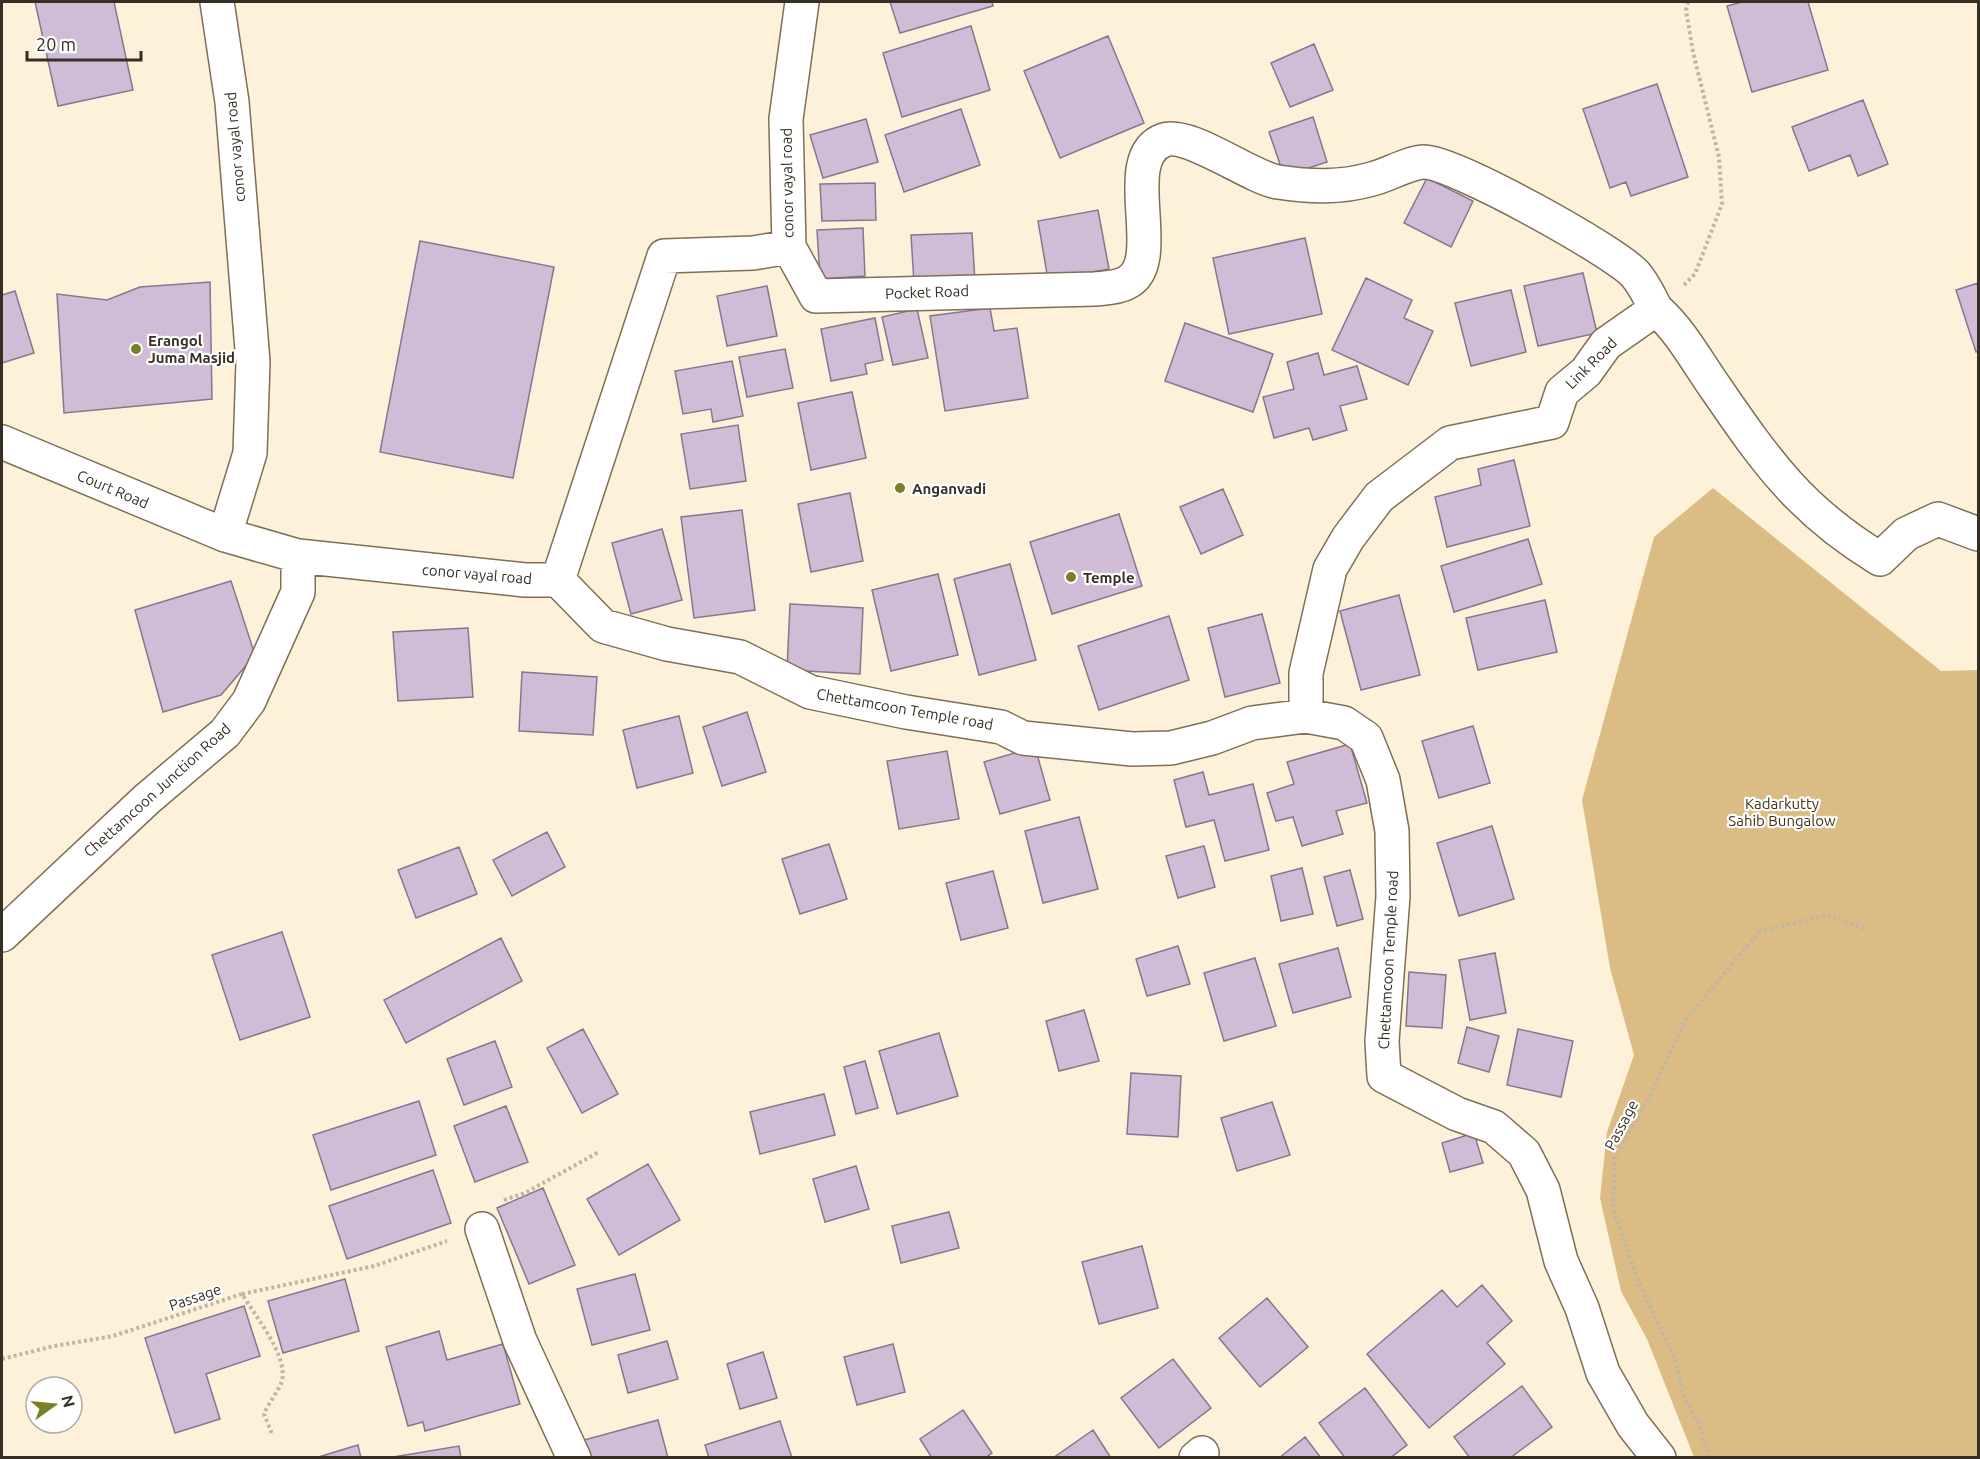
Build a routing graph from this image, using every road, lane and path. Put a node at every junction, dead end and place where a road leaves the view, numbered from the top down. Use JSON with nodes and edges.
{"nodes":[{"id":1,"x":217,"y":2,"type":"edge"},
{"id":2,"x":802,"y":2,"type":"edge"},
{"id":3,"x":1688,"y":2,"type":"edge"},
{"id":4,"x":789,"y":247,"type":"junction"},
{"id":5,"x":1656,"y":309,"type":"junction"},
{"id":6,"x":2,"y":442,"type":"edge"},
{"id":7,"x":1978,"y":534,"type":"edge"},
{"id":8,"x":225,"y":535,"type":"junction"},
{"id":9,"x":298,"y":556,"type":"junction"},
{"id":10,"x":558,"y":580,"type":"junction"},
{"id":11,"x":1306,"y":716,"type":"junction"},
{"id":12,"x":1866,"y":929,"type":"dead end"},
{"id":13,"x":2,"y":935,"type":"edge"},
{"id":14,"x":598,"y":1152,"type":"dead end"},
{"id":15,"x":482,"y":1229,"type":"junction"},
{"id":16,"x":242,"y":1294,"type":"junction"},
{"id":17,"x":2,"y":1359,"type":"edge"},
{"id":18,"x":272,"y":1434,"type":"dead end"},
{"id":19,"x":574,"y":1458,"type":"edge"},
{"id":20,"x":1659,"y":1458,"type":"edge"},
{"id":21,"x":1709,"y":1458,"type":"edge"}],
"edges":[{"from":1,"to":8,"type":"street","name":"conor vayal road"},
{"from":2,"to":4,"type":"street","name":"conor vayal road"},
{"from":3,"to":5,"type":"path"},
{"from":4,"to":5,"type":"street","name":"Pocket Road"},
{"from":4,"to":10,"type":"street","name":"conor vayal road"},
{"from":5,"to":7,"type":"street"},
{"from":5,"to":11,"type":"street","name":"Link Road"},
{"from":6,"to":8,"type":"street","name":"Court Road"},
{"from":8,"to":9,"type":"street","name":"conor vayal road"},
{"from":9,"to":10,"type":"street","name":"conor vayal road"},
{"from":9,"to":13,"type":"street","name":"Chettamcoon Junction Road"},
{"from":10,"to":11,"type":"street","name":"Chettamcoon Temple road"},
{"from":11,"to":20,"type":"street","name":"Chettamcoon Temple road"},
{"from":12,"to":21,"type":"path","name":"Passage"},
{"from":14,"to":15,"type":"path"},
{"from":15,"to":16,"type":"path"},
{"from":15,"to":19,"type":"street"},
{"from":16,"to":17,"type":"path","name":"Passage"},
{"from":16,"to":18,"type":"path","name":"Passage"}]}
